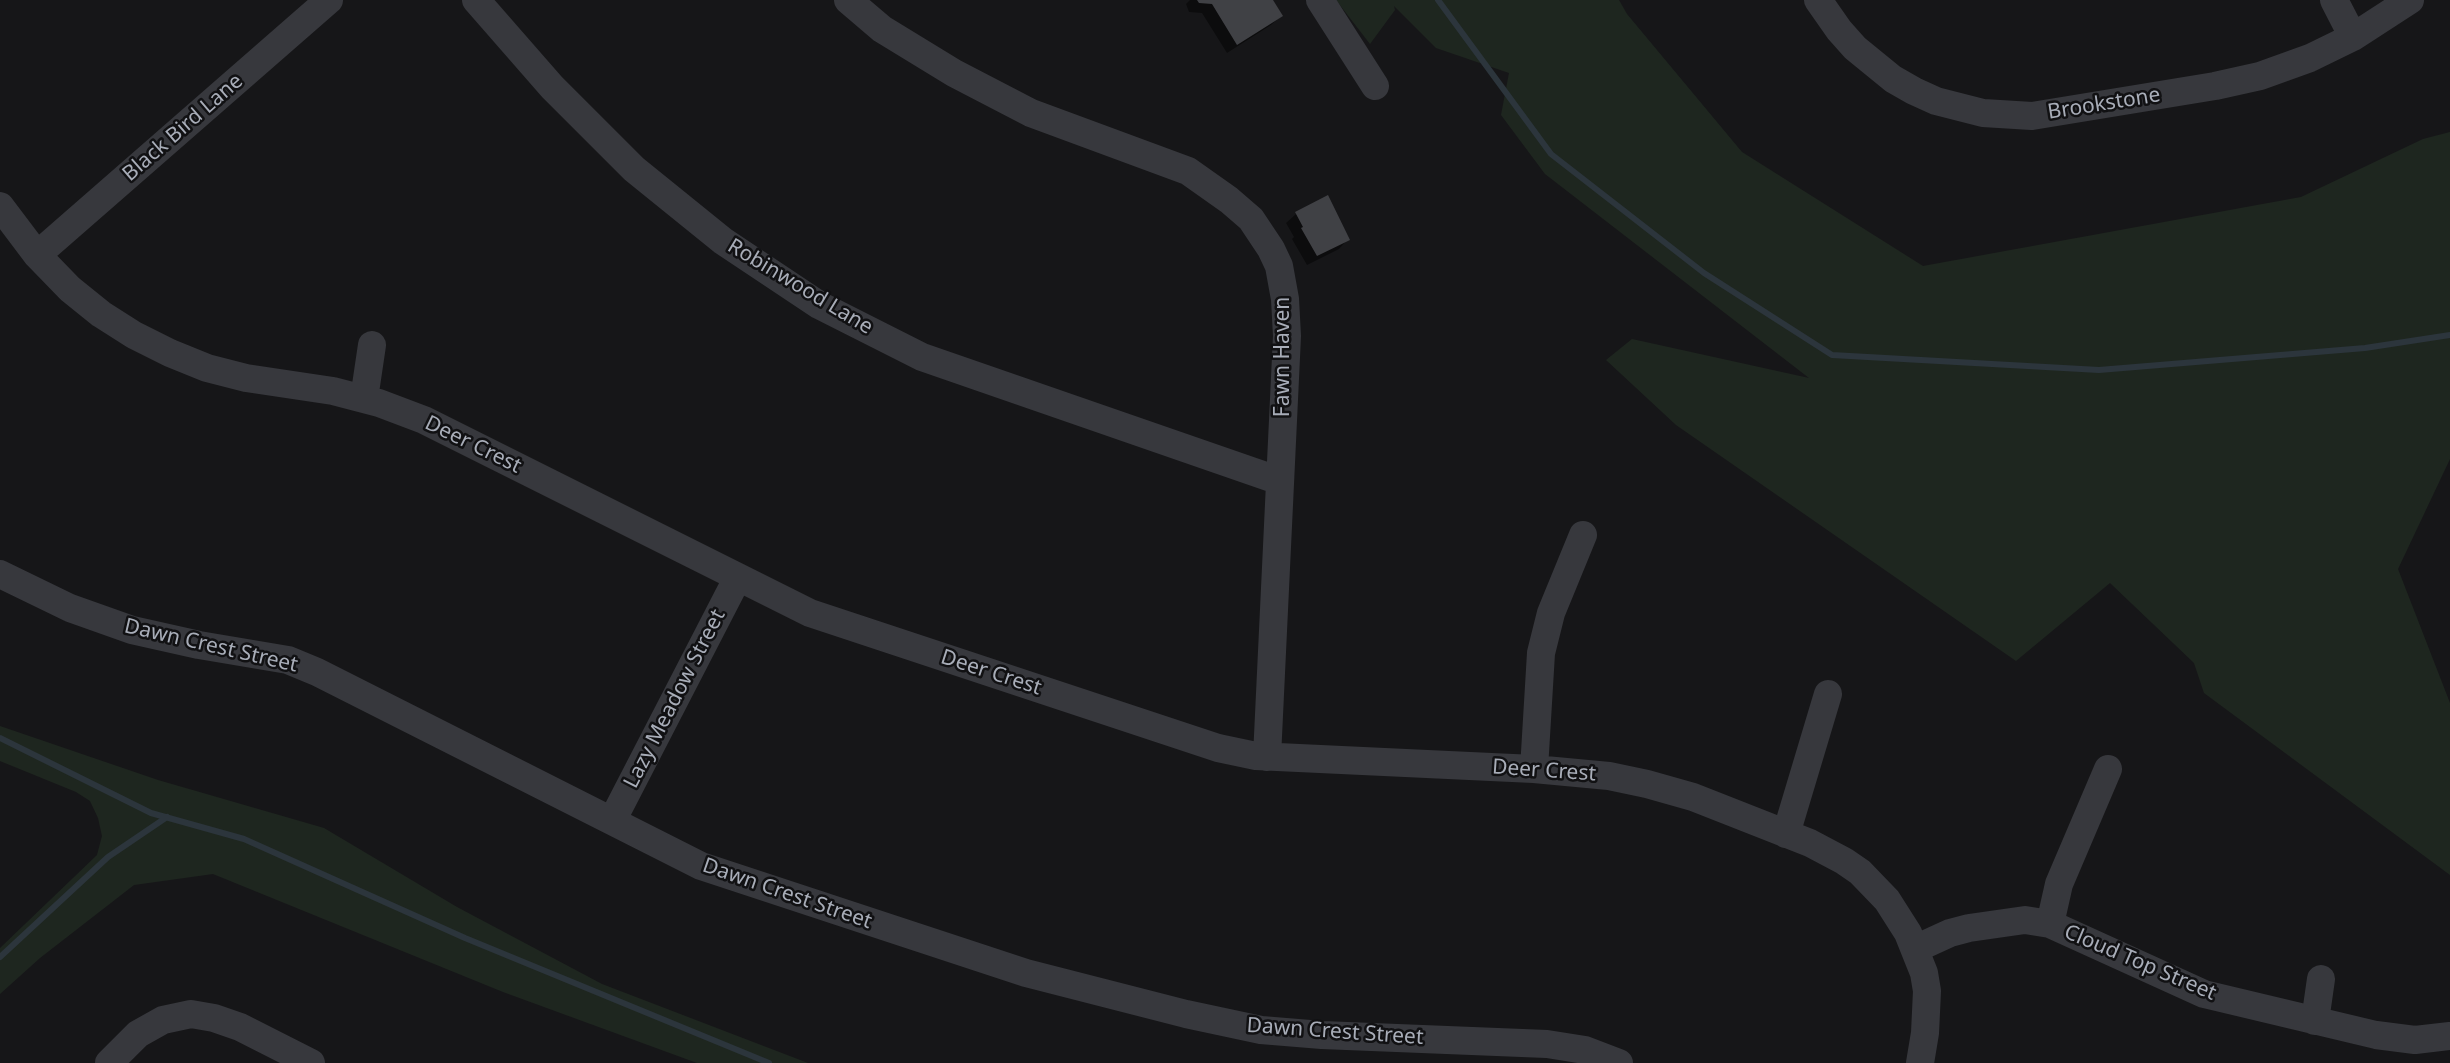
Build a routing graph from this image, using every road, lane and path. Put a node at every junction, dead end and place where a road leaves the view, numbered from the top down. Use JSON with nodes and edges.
{"nodes":[{"id":1,"x":329,"y":0,"type":"edge"},
{"id":2,"x":477,"y":0,"type":"edge"},
{"id":3,"x":848,"y":0,"type":"edge"},
{"id":4,"x":1320,"y":0,"type":"edge"},
{"id":5,"x":1818,"y":0,"type":"edge"},
{"id":6,"x":2334,"y":0,"type":"edge"},
{"id":7,"x":2410,"y":0,"type":"edge"},
{"id":8,"x":2353,"y":37,"type":"junction"},
{"id":9,"x":1375,"y":86,"type":"dead end"},
{"id":10,"x":0,"y":206,"type":"edge"},
{"id":11,"x":37,"y":255,"type":"junction"},
{"id":12,"x":372,"y":345,"type":"dead end"},
{"id":13,"x":364,"y":399,"type":"junction"},
{"id":14,"x":1280,"y":481,"type":"junction"},
{"id":15,"x":1583,"y":535,"type":"dead end"},
{"id":16,"x":0,"y":574,"type":"edge"},
{"id":17,"x":738,"y":578,"type":"junction"},
{"id":18,"x":1828,"y":694,"type":"dead end"},
{"id":19,"x":1267,"y":757,"type":"junction"},
{"id":20,"x":1534,"y":769,"type":"junction"},
{"id":21,"x":2108,"y":769,"type":"dead end"},
{"id":22,"x":612,"y":821,"type":"junction"},
{"id":23,"x":1786,"y":834,"type":"junction"},
{"id":24,"x":2050,"y":924,"type":"junction"},
{"id":25,"x":1915,"y":949,"type":"junction"},
{"id":26,"x":2321,"y":979,"type":"dead end"},
{"id":27,"x":2315,"y":1021,"type":"junction"},
{"id":28,"x":2450,"y":1036,"type":"edge"},
{"id":29,"x":109,"y":1063,"type":"edge"},
{"id":30,"x":311,"y":1063,"type":"edge"},
{"id":31,"x":1619,"y":1063,"type":"edge"},
{"id":32,"x":1920,"y":1063,"type":"edge"}],
"edges":[{"from":1,"to":11,"type":"street","name":"Black Bird Lane"},
{"from":2,"to":14,"type":"street","name":"Robinwood Lane"},
{"from":3,"to":14,"type":"street","name":"Fawn Haven"},
{"from":4,"to":9,"type":"street"},
{"from":5,"to":8,"type":"street","name":"Brookstone"},
{"from":6,"to":8,"type":"street"},
{"from":7,"to":8,"type":"street","name":"Brookstone"},
{"from":10,"to":11,"type":"street","name":"Deer Crest"},
{"from":11,"to":13,"type":"street","name":"Deer Crest"},
{"from":12,"to":13,"type":"street"},
{"from":13,"to":17,"type":"street","name":"Deer Crest"},
{"from":14,"to":19,"type":"street","name":"Fawn Haven"},
{"from":15,"to":20,"type":"street"},
{"from":16,"to":22,"type":"street","name":"Dawn Crest Street"},
{"from":17,"to":19,"type":"street","name":"Deer Crest"},
{"from":17,"to":22,"type":"street","name":"Lazy Meadow Street"},
{"from":18,"to":23,"type":"street"},
{"from":19,"to":20,"type":"street","name":"Deer Crest"},
{"from":20,"to":23,"type":"street","name":"Deer Crest"},
{"from":21,"to":24,"type":"street"},
{"from":22,"to":31,"type":"street","name":"Dawn Crest Street"},
{"from":23,"to":25,"type":"street","name":"Deer Crest"},
{"from":24,"to":25,"type":"street","name":"Cloud Top Street"},
{"from":24,"to":27,"type":"street","name":"Cloud Top Street"},
{"from":25,"to":32,"type":"street","name":"Deer Crest"},
{"from":26,"to":27,"type":"street"},
{"from":27,"to":28,"type":"street","name":"Cloud Top Street"},
{"from":29,"to":30,"type":"street"}]}
